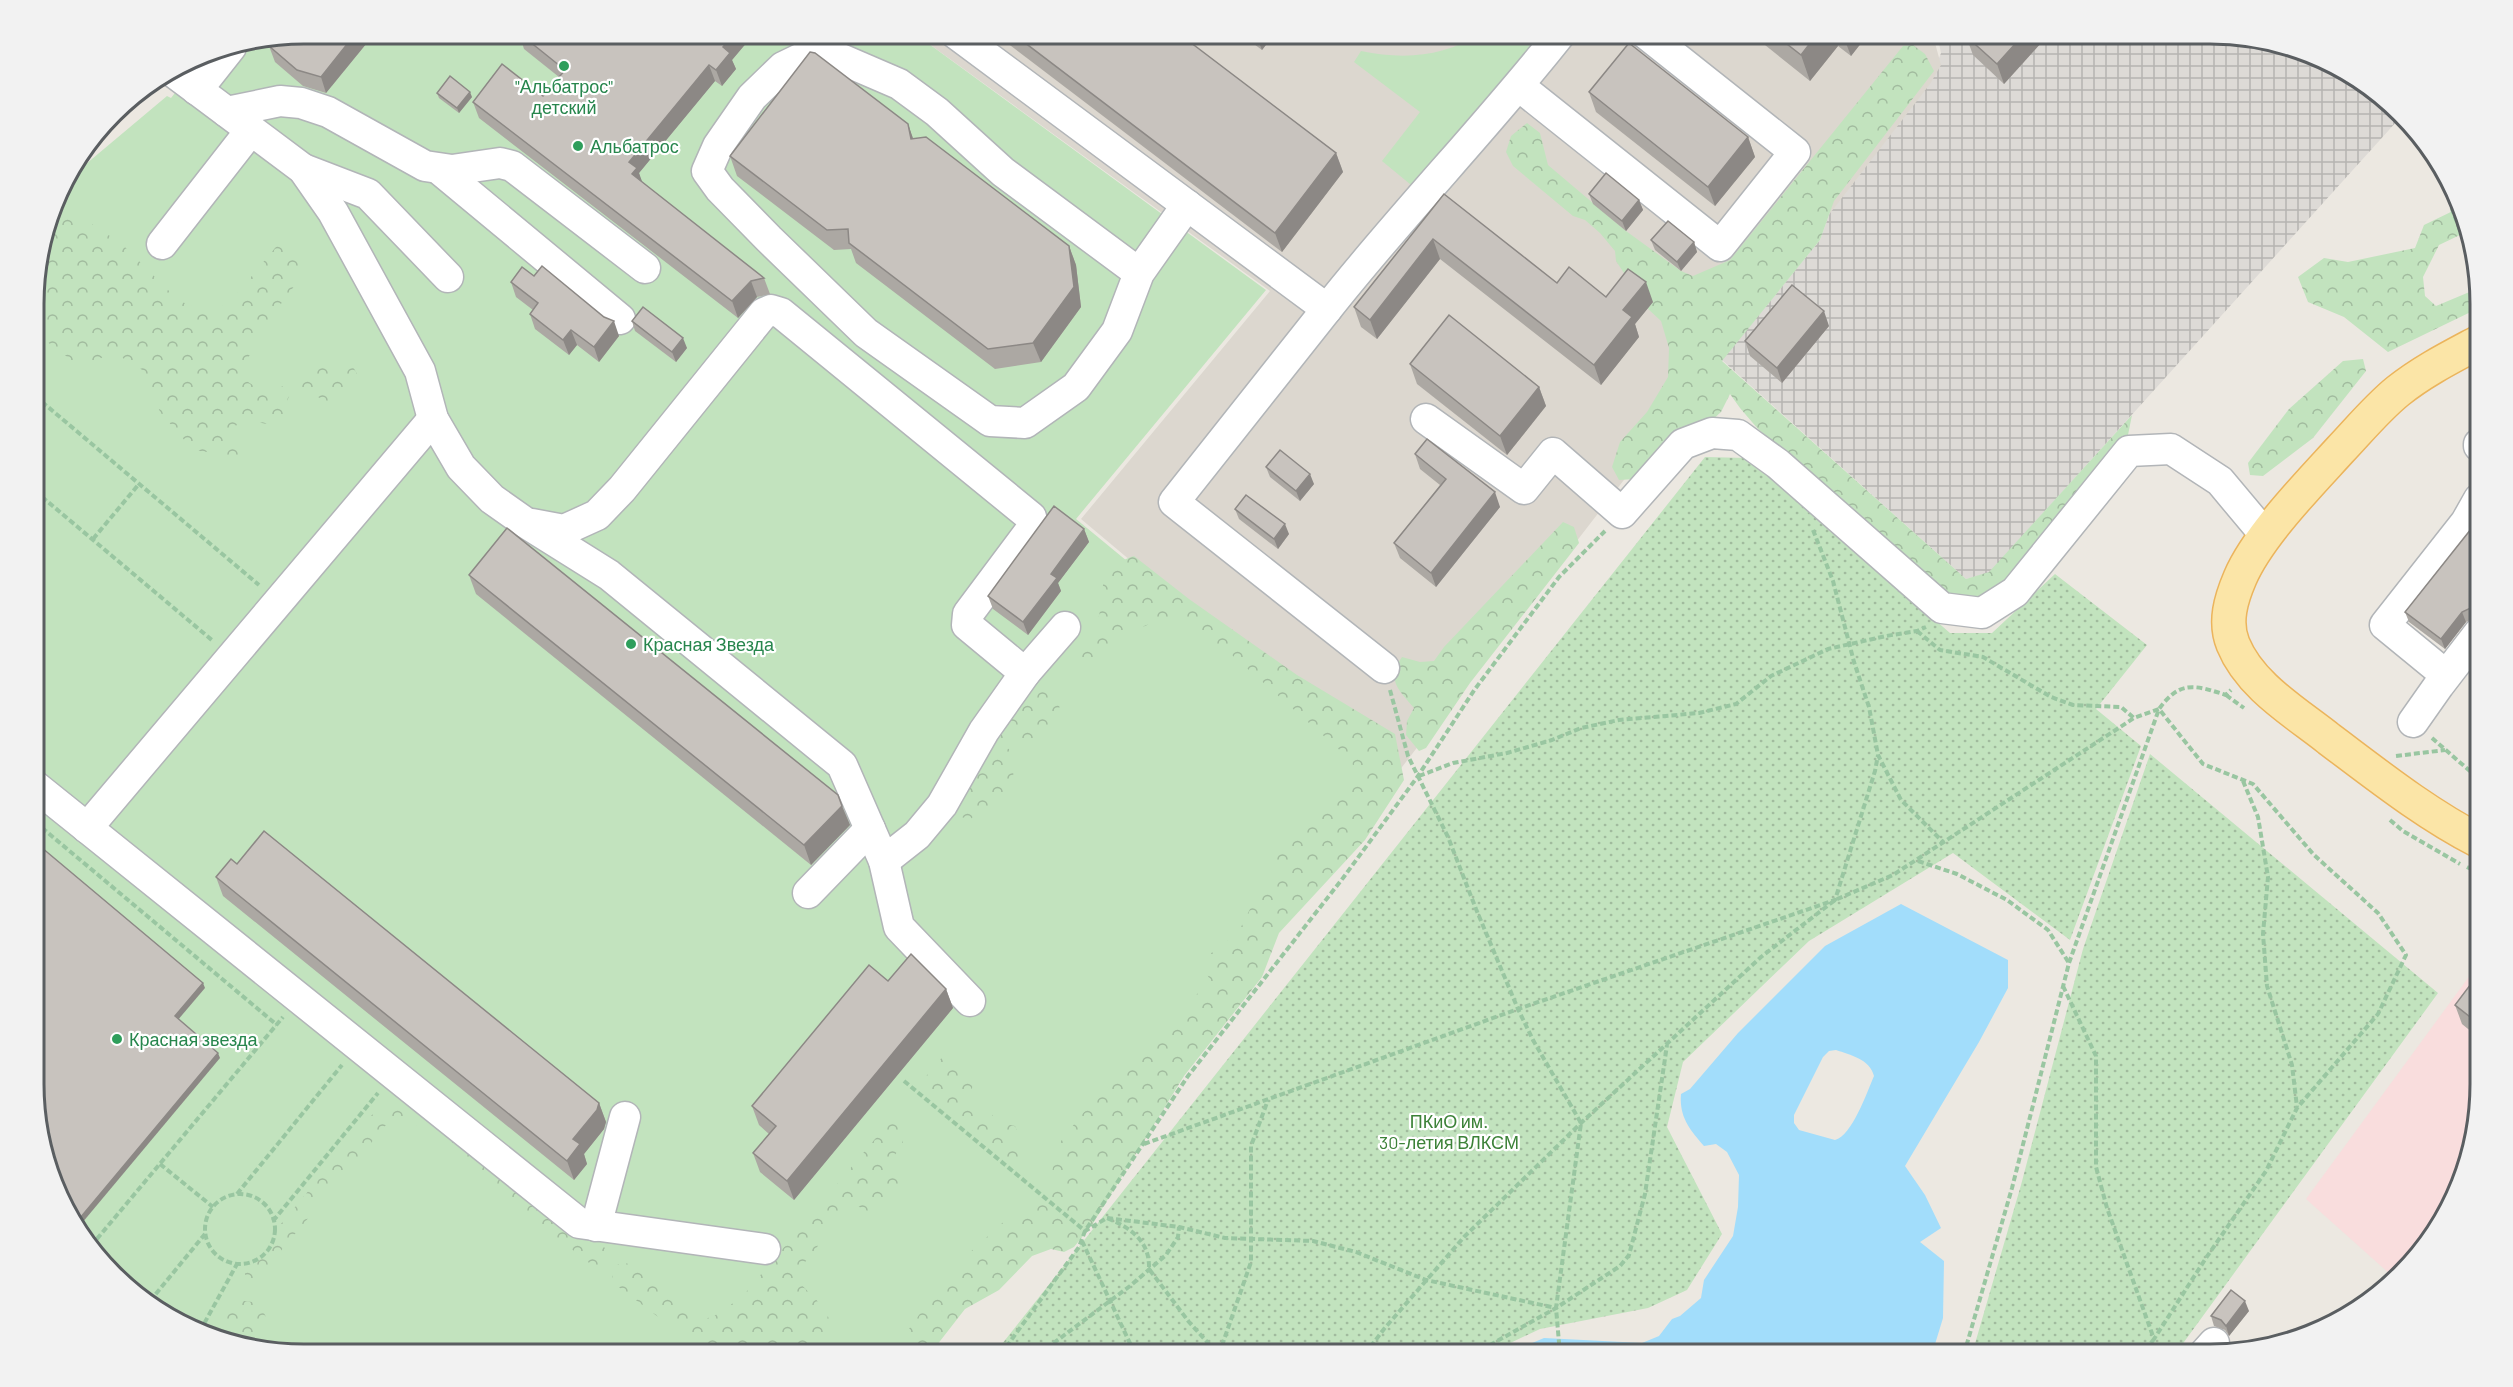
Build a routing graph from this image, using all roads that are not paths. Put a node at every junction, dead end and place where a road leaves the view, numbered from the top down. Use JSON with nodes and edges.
{"nodes":[{"id":1,"x":970,"y":44,"type":"edge"},
{"id":2,"x":1552,"y":44,"type":"edge"},
{"id":3,"x":1659,"y":44,"type":"edge"},
{"id":4,"x":224,"y":56,"type":"edge"},
{"id":5,"x":178,"y":76,"type":"edge"},
{"id":6,"x":1519,"y":86,"type":"junction"},
{"id":7,"x":197,"y":90,"type":"junction"},
{"id":8,"x":227,"y":112,"type":"junction"},
{"id":9,"x":251,"y":130,"type":"junction"},
{"id":10,"x":303,"y":169,"type":"junction"},
{"id":11,"x":439,"y":169,"type":"junction"},
{"id":12,"x":1187,"y":206,"type":"junction"},
{"id":13,"x":162,"y":244,"type":"dead end"},
{"id":14,"x":645,"y":268,"type":"dead end"},
{"id":15,"x":1139,"y":273,"type":"junction"},
{"id":16,"x":448,"y":277,"type":"dead end"},
{"id":17,"x":1327,"y":309,"type":"junction"},
{"id":18,"x":620,"y":319,"type":"dead end"},
{"id":19,"x":2470,"y":347,"type":"edge"},
{"id":20,"x":433,"y":419,"type":"junction"},
{"id":21,"x":1426,"y":419,"type":"dead end"},
{"id":22,"x":2470,"y":515,"type":"edge"},
{"id":23,"x":526,"y":523,"type":"junction"},
{"id":24,"x":2266,"y":536,"type":"junction"},
{"id":25,"x":1065,"y":627,"type":"dead end"},
{"id":26,"x":2470,"y":644,"type":"edge"},
{"id":27,"x":1384,"y":668,"type":"road end"},
{"id":28,"x":1025,"y":673,"type":"junction"},
{"id":29,"x":2446,"y":675,"type":"junction"},
{"id":30,"x":2414,"y":722,"type":"road end"},
{"id":31,"x":44,"y":793,"type":"edge"},
{"id":32,"x":87,"y":828,"type":"junction"},
{"id":33,"x":870,"y":829,"type":"junction"},
{"id":34,"x":2470,"y":836,"type":"edge"},
{"id":35,"x":884,"y":861,"type":"junction"},
{"id":36,"x":808,"y":893,"type":"dead end"},
{"id":37,"x":970,"y":1001,"type":"dead end"},
{"id":38,"x":625,"y":1117,"type":"dead end"},
{"id":39,"x":596,"y":1226,"type":"junction"},
{"id":40,"x":765,"y":1249,"type":"dead end"}],
"edges":[{"from":1,"to":12,"type":"lane"},
{"from":2,"to":6,"type":"lane"},
{"from":3,"to":6,"type":"lane"},
{"from":4,"to":7,"type":"lane"},
{"from":5,"to":7,"type":"lane"},
{"from":6,"to":17,"type":"lane"},
{"from":7,"to":8,"type":"lane"},
{"from":8,"to":9,"type":"lane"},
{"from":8,"to":11,"type":"lane"},
{"from":9,"to":10,"type":"lane"},
{"from":9,"to":13,"type":"lane"},
{"from":10,"to":16,"type":"lane"},
{"from":10,"to":20,"type":"lane"},
{"from":11,"to":14,"type":"lane"},
{"from":11,"to":18,"type":"lane"},
{"from":12,"to":15,"type":"lane"},
{"from":12,"to":17,"type":"lane"},
{"from":15,"to":15,"type":"lane"},
{"from":17,"to":27,"type":"lane"},
{"from":19,"to":24,"type":"main road"},
{"from":20,"to":23,"type":"lane"},
{"from":20,"to":32,"type":"lane"},
{"from":21,"to":24,"type":"lane"},
{"from":22,"to":29,"type":"lane"},
{"from":23,"to":28,"type":"lane"},
{"from":23,"to":33,"type":"lane"},
{"from":24,"to":34,"type":"main road"},
{"from":25,"to":28,"type":"lane"},
{"from":26,"to":29,"type":"lane"},
{"from":28,"to":35,"type":"lane"},
{"from":29,"to":30,"type":"lane"},
{"from":31,"to":32,"type":"lane"},
{"from":32,"to":39,"type":"lane"},
{"from":33,"to":35,"type":"lane"},
{"from":33,"to":36,"type":"lane"},
{"from":35,"to":37,"type":"lane"},
{"from":38,"to":39,"type":"lane"},
{"from":39,"to":40,"type":"lane"}]}
